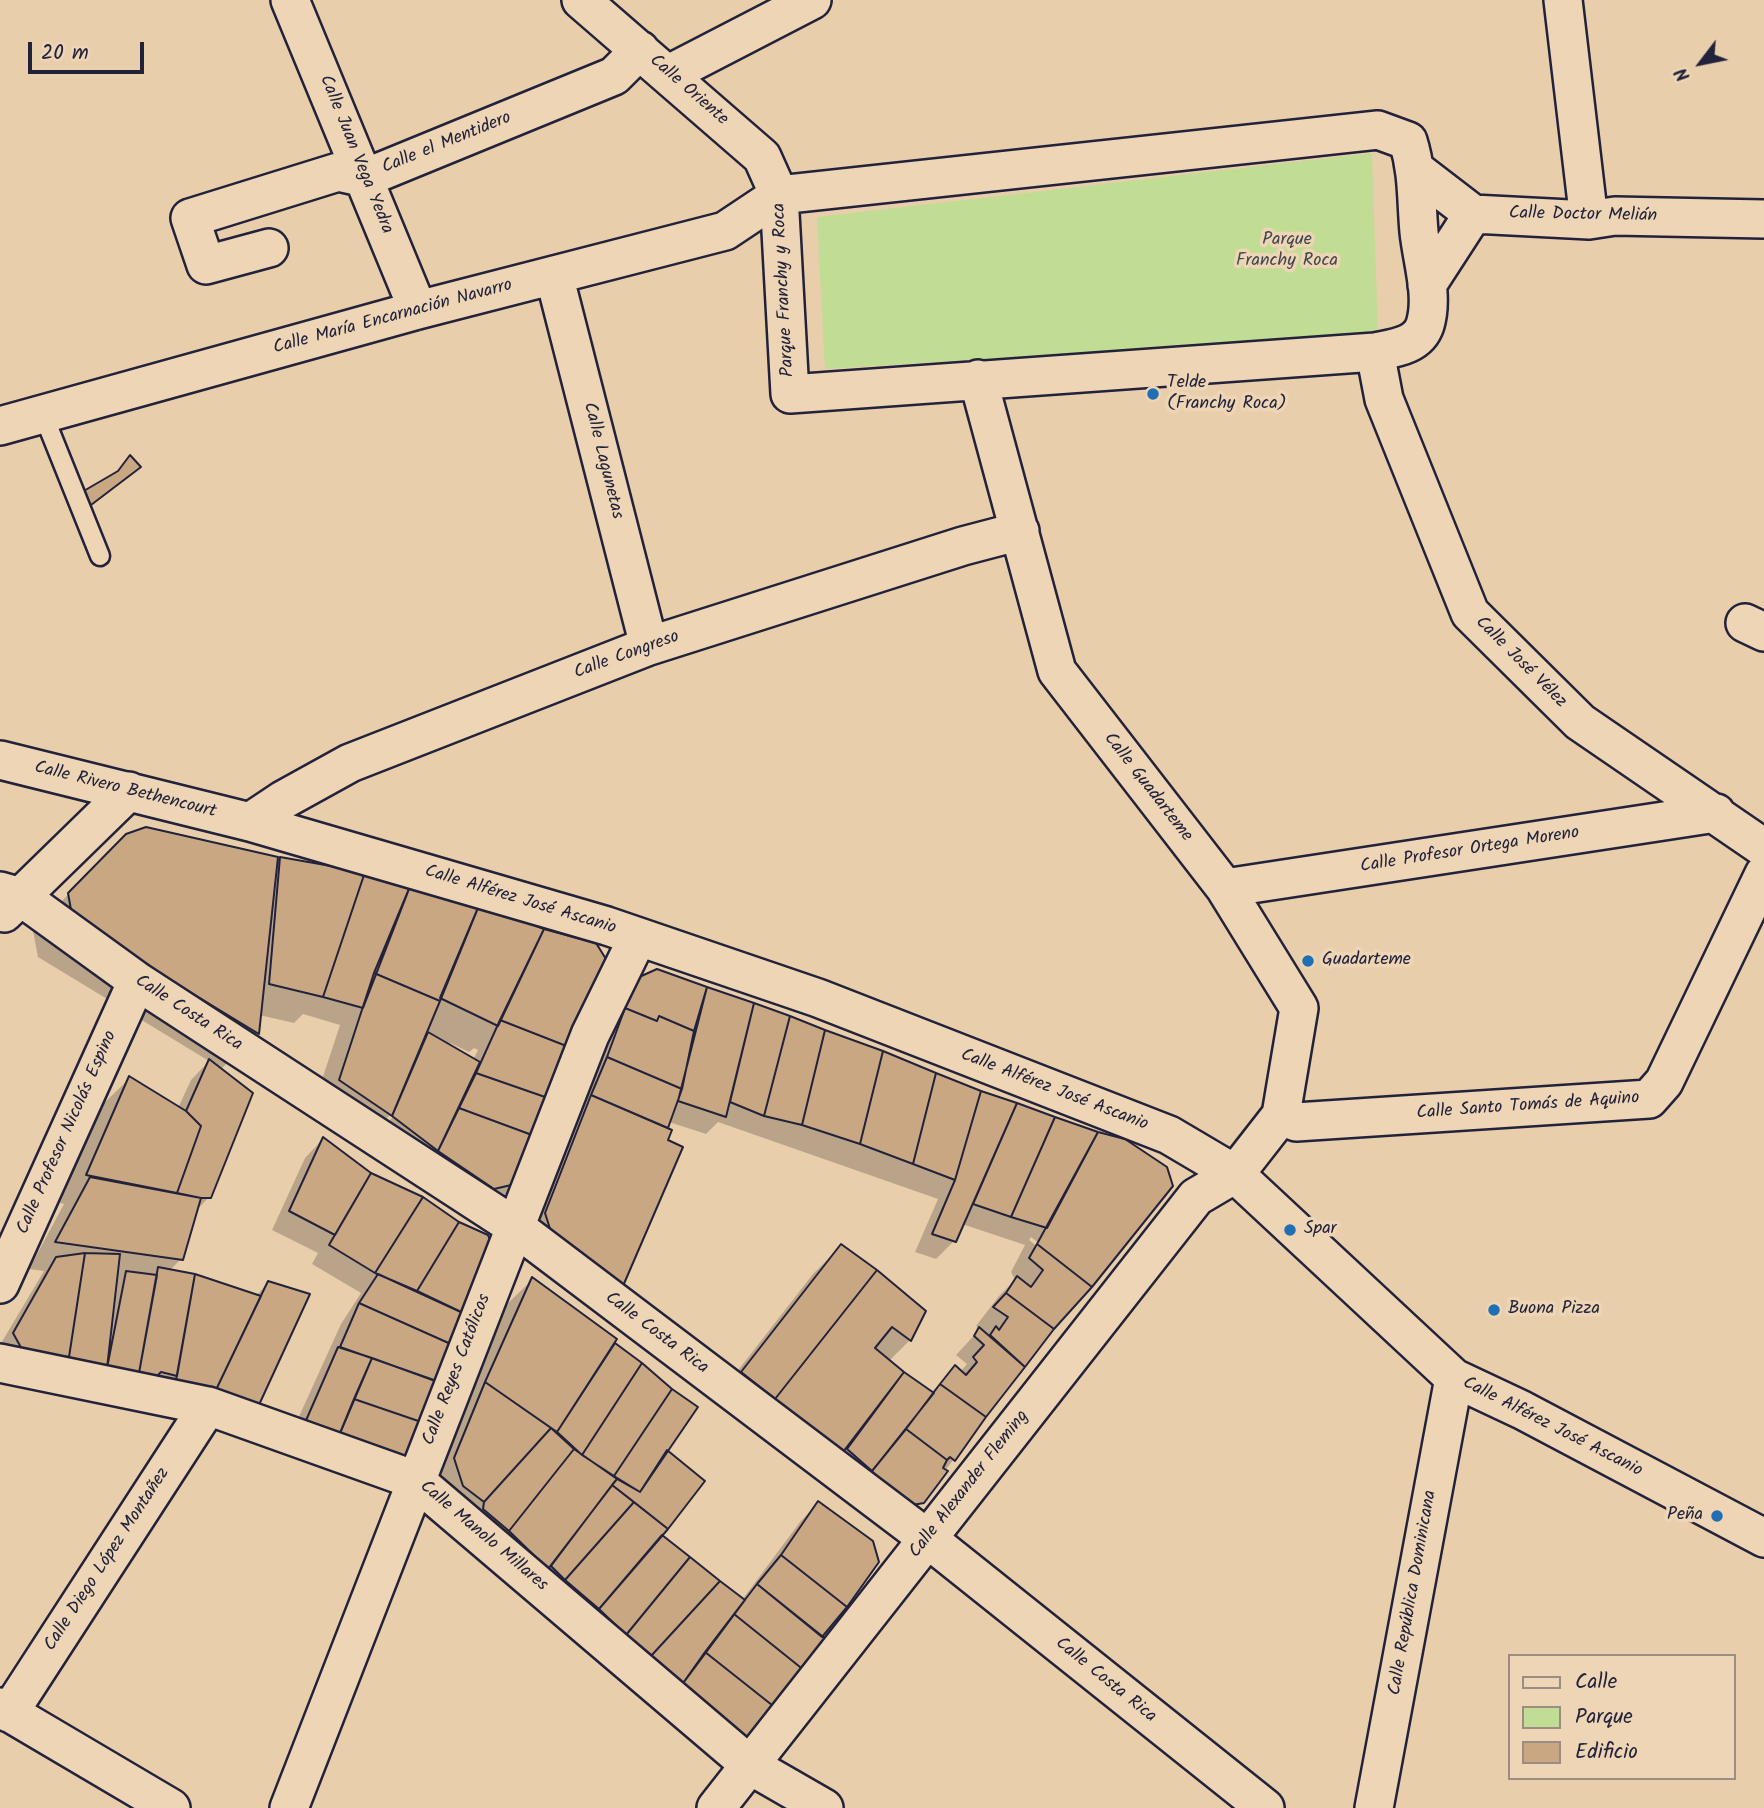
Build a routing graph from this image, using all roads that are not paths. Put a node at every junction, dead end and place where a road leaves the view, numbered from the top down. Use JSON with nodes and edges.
{"nodes":[{"id":1,"x":290,"y":0,"type":"edge"},
{"id":2,"x":581,"y":0,"type":"edge"},
{"id":3,"x":812,"y":0,"type":"edge"},
{"id":4,"x":1563,"y":0,"type":"edge"},
{"id":5,"x":640,"y":50,"type":"junction"},
{"id":6,"x":669,"y":74,"type":"junction"},
{"id":7,"x":1417,"y":171,"type":"junction"},
{"id":8,"x":365,"y":178,"type":"junction"},
{"id":9,"x":779,"y":195,"type":"junction"},
{"id":10,"x":1473,"y":214,"type":"junction"},
{"id":11,"x":1764,"y":219,"type":"edge"},
{"id":12,"x":1588,"y":220,"type":"junction"},
{"id":13,"x":269,"y":248,"type":"dead end"},
{"id":14,"x":554,"y":275,"type":"junction"},
{"id":15,"x":1427,"y":285,"type":"junction"},
{"id":16,"x":418,"y":310,"type":"junction"},
{"id":17,"x":1376,"y":352,"type":"junction"},
{"id":18,"x":978,"y":379,"type":"junction"},
{"id":19,"x":43,"y":414,"type":"junction"},
{"id":20,"x":0,"y":426,"type":"edge"},
{"id":21,"x":1020,"y":531,"type":"junction"},
{"id":22,"x":100,"y":556,"type":"dead end"},
{"id":23,"x":649,"y":646,"type":"junction"},
{"id":24,"x":0,"y":760,"type":"edge"},
{"id":25,"x":129,"y":791,"type":"junction"},
{"id":26,"x":1716,"y":813,"type":"junction"},
{"id":27,"x":250,"y":822,"type":"junction"},
{"id":28,"x":1764,"y":848,"type":"edge"},
{"id":29,"x":1764,"y":874,"type":"edge"},
{"id":30,"x":1225,"y":888,"type":"junction"},
{"id":31,"x":7,"y":901,"type":"edge"},
{"id":32,"x":638,"y":937,"type":"junction"},
{"id":33,"x":137,"y":981,"type":"junction"},
{"id":34,"x":1281,"y":1115,"type":"junction"},
{"id":35,"x":1235,"y":1174,"type":"junction"},
{"id":36,"x":514,"y":1226,"type":"junction"},
{"id":37,"x":0,"y":1284,"type":"edge"},
{"id":38,"x":0,"y":1363,"type":"edge"},
{"id":39,"x":1454,"y":1378,"type":"junction"},
{"id":40,"x":208,"y":1406,"type":"junction"},
{"id":41,"x":415,"y":1480,"type":"junction"},
{"id":42,"x":1764,"y":1538,"type":"edge"},
{"id":43,"x":928,"y":1539,"type":"junction"},
{"id":44,"x":5,"y":1710,"type":"edge"},
{"id":45,"x":751,"y":1766,"type":"junction"},
{"id":46,"x":171,"y":1808,"type":"edge"},
{"id":47,"x":289,"y":1808,"type":"edge"},
{"id":48,"x":716,"y":1808,"type":"edge"},
{"id":49,"x":824,"y":1808,"type":"edge"},
{"id":50,"x":1265,"y":1808,"type":"edge"},
{"id":51,"x":1374,"y":1808,"type":"edge"}],
"edges":[{"from":1,"to":8,"type":"street","name":"Calle Juan Vega Yedra"},
{"from":2,"to":5,"type":"street","name":"Calle Oriente"},
{"from":3,"to":6,"type":"street"},
{"from":4,"to":12,"type":"street"},
{"from":5,"to":6,"type":"street","name":"Calle Oriente"},
{"from":5,"to":8,"type":"street","name":"Calle el Mentidero"},
{"from":6,"to":9,"type":"street","name":"Calle Oriente"},
{"from":7,"to":9,"type":"street","name":"Parque Franchy y Roca"},
{"from":7,"to":10,"type":"street"},
{"from":7,"to":15,"type":"street","name":"Parque Franchy y Roca"},
{"from":8,"to":13,"type":"street","name":"Calle el Mentidero"},
{"from":8,"to":16,"type":"street","name":"Calle Juan Vega Yedra"},
{"from":9,"to":14,"type":"street","name":"Calle María Encarnación Navarro"},
{"from":9,"to":18,"type":"street","name":"Parque Franchy y Roca"},
{"from":10,"to":12,"type":"street","name":"Calle Doctor Melián"},
{"from":10,"to":15,"type":"street"},
{"from":11,"to":12,"type":"street","name":"Calle Doctor Melián"},
{"from":14,"to":16,"type":"street","name":"Calle María Encarnación Navarro"},
{"from":14,"to":23,"type":"street","name":"Calle Lagunetas"},
{"from":15,"to":17,"type":"street","name":"Parque Franchy y Roca"},
{"from":16,"to":19,"type":"street","name":"Calle María Encarnación Navarro"},
{"from":17,"to":18,"type":"street","name":"Parque Franchy y Roca"},
{"from":17,"to":26,"type":"street","name":"Calle José Vélez"},
{"from":18,"to":21,"type":"street","name":"Calle Guadarteme"},
{"from":19,"to":20,"type":"street","name":"Calle María Encarnación Navarro"},
{"from":19,"to":22,"type":"lane"},
{"from":21,"to":23,"type":"street","name":"Calle Congreso"},
{"from":21,"to":30,"type":"street","name":"Calle Guadarteme"},
{"from":23,"to":27,"type":"street","name":"Calle Congreso"},
{"from":24,"to":25,"type":"street","name":"Calle Rivero Bethencourt"},
{"from":25,"to":27,"type":"street","name":"Calle Rivero Bethencourt"},
{"from":25,"to":31,"type":"street"},
{"from":26,"to":28,"type":"street","name":"Calle José Vélez"},
{"from":26,"to":30,"type":"street","name":"Calle Profesor Ortega Moreno"},
{"from":27,"to":32,"type":"street","name":"Calle Alférez José Ascanio"},
{"from":29,"to":34,"type":"street","name":"Calle Santo Tomás de Aquino"},
{"from":30,"to":34,"type":"street","name":"Calle Guadarteme"},
{"from":31,"to":33,"type":"street","name":"Calle Costa Rica"},
{"from":32,"to":35,"type":"street","name":"Calle Alférez José Ascanio"},
{"from":32,"to":36,"type":"street","name":"Calle Reyes Católicos"},
{"from":33,"to":36,"type":"street","name":"Calle Costa Rica"},
{"from":33,"to":37,"type":"street","name":"Calle Profesor Nicolás Espino"},
{"from":34,"to":35,"type":"street","name":"Calle Guadarteme"},
{"from":35,"to":39,"type":"street","name":"Calle Alférez José Ascanio"},
{"from":35,"to":43,"type":"street","name":"Calle Alexander Fleming"},
{"from":36,"to":41,"type":"street","name":"Calle Reyes Católicos"},
{"from":36,"to":43,"type":"street","name":"Calle Costa Rica"},
{"from":38,"to":40,"type":"street","name":"Calle Manolo Millares"},
{"from":39,"to":42,"type":"street","name":"Calle Alférez José Ascanio"},
{"from":39,"to":51,"type":"street","name":"Calle República Dominicana"},
{"from":40,"to":41,"type":"street","name":"Calle Manolo Millares"},
{"from":40,"to":44,"type":"street","name":"Calle Diego López Montañez"},
{"from":41,"to":45,"type":"street","name":"Calle Manolo Millares"},
{"from":41,"to":47,"type":"street","name":"Calle Reyes Católicos"},
{"from":43,"to":45,"type":"street","name":"Calle Alexander Fleming"},
{"from":43,"to":50,"type":"street","name":"Calle Costa Rica"},
{"from":44,"to":46,"type":"street"},
{"from":45,"to":48,"type":"street","name":"Calle Alexander Fleming"},
{"from":45,"to":49,"type":"street","name":"Calle Manolo Millares"}]}
